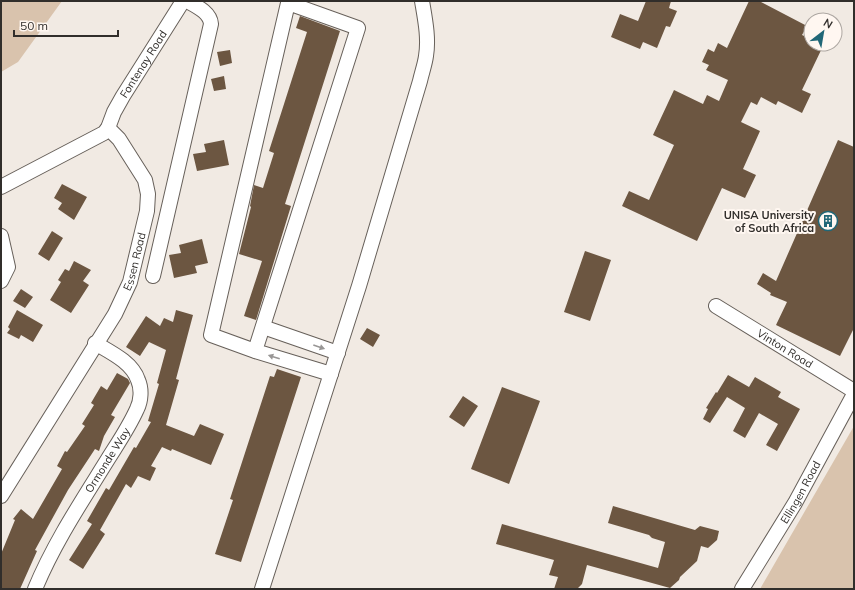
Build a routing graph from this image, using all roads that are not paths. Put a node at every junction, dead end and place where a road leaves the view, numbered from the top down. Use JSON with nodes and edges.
{"nodes":[{"id":1,"x":183,"y":1,"type":"edge"},
{"id":2,"x":187,"y":1,"type":"edge"},
{"id":3,"x":422,"y":1,"type":"edge"},
{"id":4,"x":108,"y":128,"type":"junction"},
{"id":5,"x":1,"y":187,"type":"edge"},
{"id":6,"x":1,"y":236,"type":"edge"},
{"id":7,"x":153,"y":276,"type":"dead end"},
{"id":8,"x":1,"y":281,"type":"edge"},
{"id":9,"x":716,"y":306,"type":"dead end"},
{"id":10,"x":263,"y":327,"type":"junction"},
{"id":11,"x":95,"y":343,"type":"junction"},
{"id":12,"x":255,"y":351,"type":"junction"},
{"id":13,"x":338,"y":353,"type":"junction"},
{"id":14,"x":331,"y":374,"type":"junction"},
{"id":15,"x":854,"y":392,"type":"edge"},
{"id":16,"x":1,"y":495,"type":"edge"},
{"id":17,"x":36,"y":589,"type":"edge"},
{"id":18,"x":262,"y":589,"type":"edge"},
{"id":19,"x":742,"y":589,"type":"edge"}],
"edges":[{"from":1,"to":4,"type":"street","name":"Fontenay Road"},
{"from":2,"to":7,"type":"street"},
{"from":3,"to":13,"type":"street"},
{"from":4,"to":5,"type":"street"},
{"from":4,"to":11,"type":"street","name":"Essen Road"},
{"from":6,"to":8,"type":"street"},
{"from":9,"to":15,"type":"street","name":"Vinton Road"},
{"from":10,"to":12,"type":"street"},
{"from":10,"to":12,"type":"street"},
{"from":10,"to":13,"type":"street","one_way":true},
{"from":11,"to":16,"type":"street","name":"Essen Road"},
{"from":11,"to":17,"type":"street","name":"Ormonde Way"},
{"from":14,"to":12,"type":"street","one_way":true},
{"from":13,"to":14,"type":"street"},
{"from":14,"to":18,"type":"street"},
{"from":15,"to":19,"type":"street","name":"Ellingen Road"}]}
